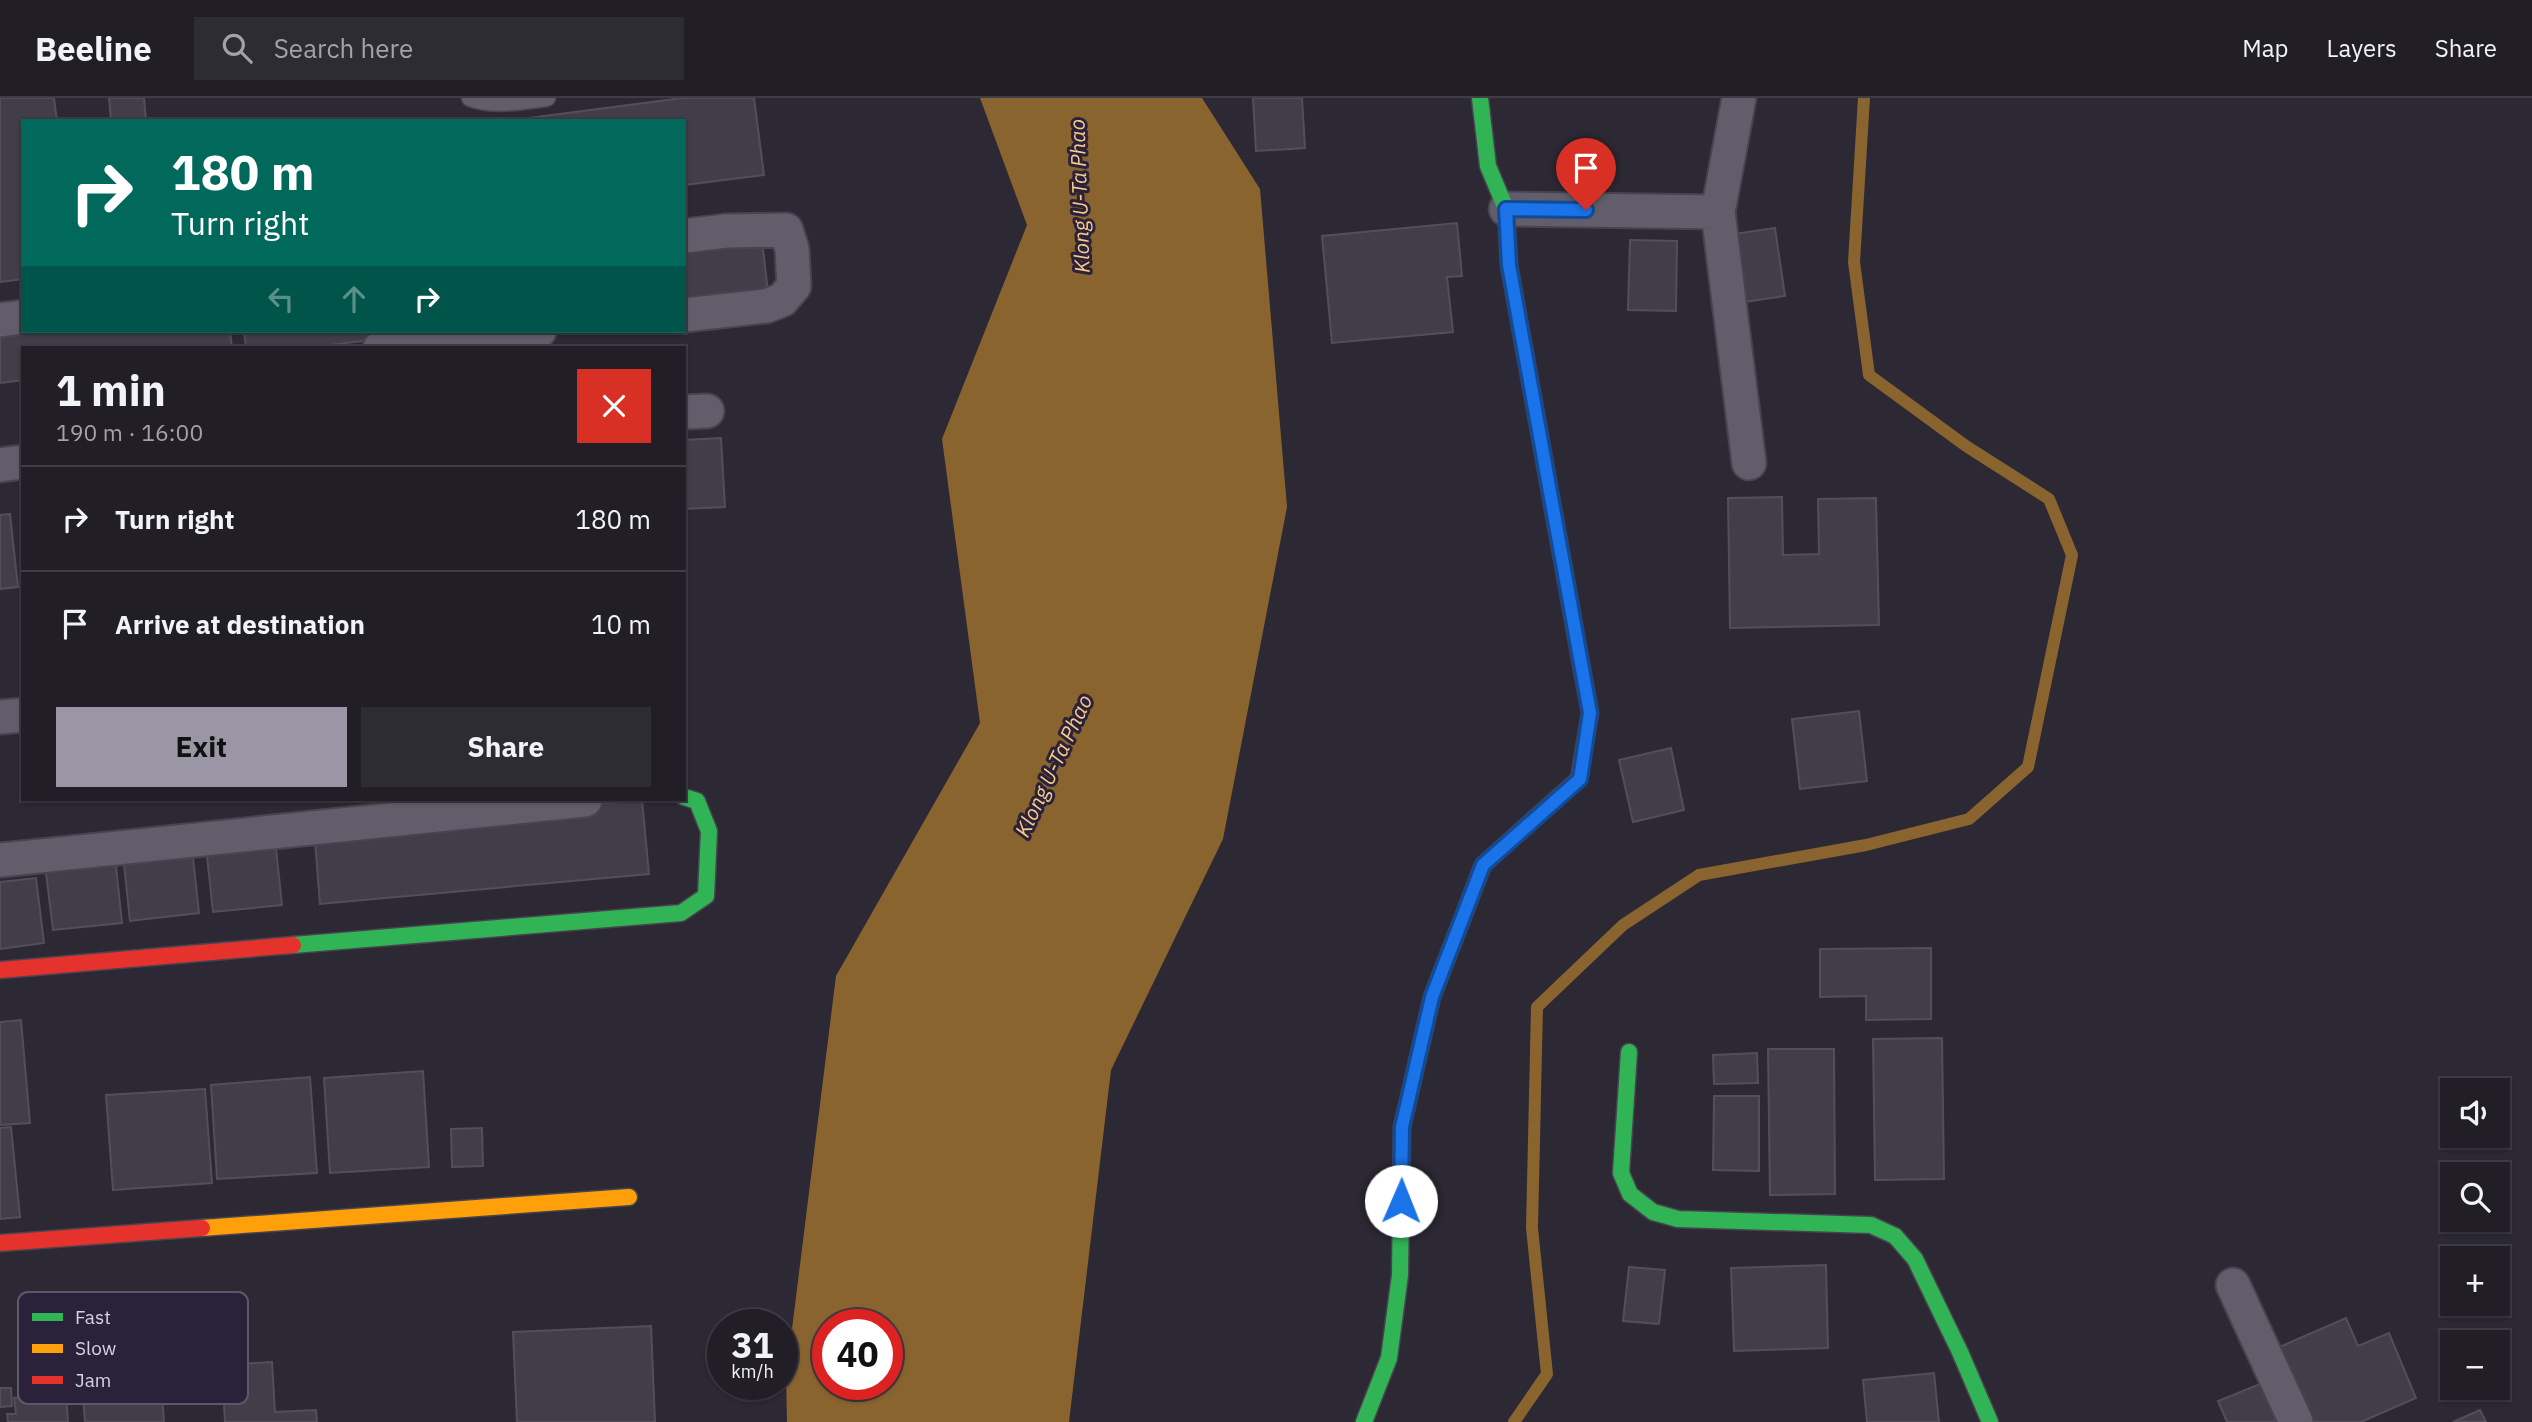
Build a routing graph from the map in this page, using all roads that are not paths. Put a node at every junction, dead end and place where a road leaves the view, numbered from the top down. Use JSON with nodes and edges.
{"nodes":[{"id":1,"x":470,"y":98,"type":"edge"},
{"id":2,"x":547,"y":98,"type":"edge"},
{"id":3,"x":1480,"y":98,"type":"edge"},
{"id":4,"x":1738,"y":98,"type":"edge"},
{"id":5,"x":1506,"y":209,"type":"junction"},
{"id":6,"x":1718,"y":212,"type":"junction"},
{"id":7,"x":686,"y":236,"type":"edge"},
{"id":8,"x":686,"y":315,"type":"edge"},
{"id":9,"x":21,"y":317,"type":"edge"},
{"id":10,"x":0,"y":320,"type":"edge"},
{"id":11,"x":520,"y":333,"type":"edge"},
{"id":12,"x":399,"y":346,"type":"edge"},
{"id":13,"x":21,"y":463,"type":"edge"},
{"id":14,"x":1749,"y":463,"type":"dead end"},
{"id":15,"x":0,"y":464,"type":"edge"},
{"id":16,"x":21,"y":715,"type":"edge"},
{"id":17,"x":0,"y":717,"type":"edge"},
{"id":18,"x":686,"y":798,"type":"edge"},
{"id":19,"x":575,"y":801,"type":"edge"},
{"id":20,"x":0,"y":860,"type":"edge"},
{"id":21,"x":0,"y":970,"type":"edge"},
{"id":22,"x":1629,"y":1052,"type":"dead end"},
{"id":23,"x":629,"y":1197,"type":"dead end"},
{"id":24,"x":0,"y":1243,"type":"edge"},
{"id":25,"x":2233,"y":1285,"type":"dead end"},
{"id":26,"x":1364,"y":1422,"type":"edge"},
{"id":27,"x":1990,"y":1422,"type":"edge"},
{"id":28,"x":2295,"y":1422,"type":"edge"}],
"edges":[{"from":1,"to":2,"type":"lane"},
{"from":3,"to":5,"type":"street"},
{"from":4,"to":6,"type":"street"},
{"from":5,"to":6,"type":"street"},
{"from":5,"to":26,"type":"street"},
{"from":6,"to":14,"type":"street"},
{"from":7,"to":8,"type":"street"},
{"from":9,"to":10,"type":"street"},
{"from":11,"to":12,"type":"street"},
{"from":13,"to":15,"type":"street"},
{"from":16,"to":17,"type":"street"},
{"from":18,"to":21,"type":"street"},
{"from":19,"to":20,"type":"street"},
{"from":22,"to":27,"type":"street"},
{"from":23,"to":24,"type":"street"},
{"from":25,"to":28,"type":"street"}]}
